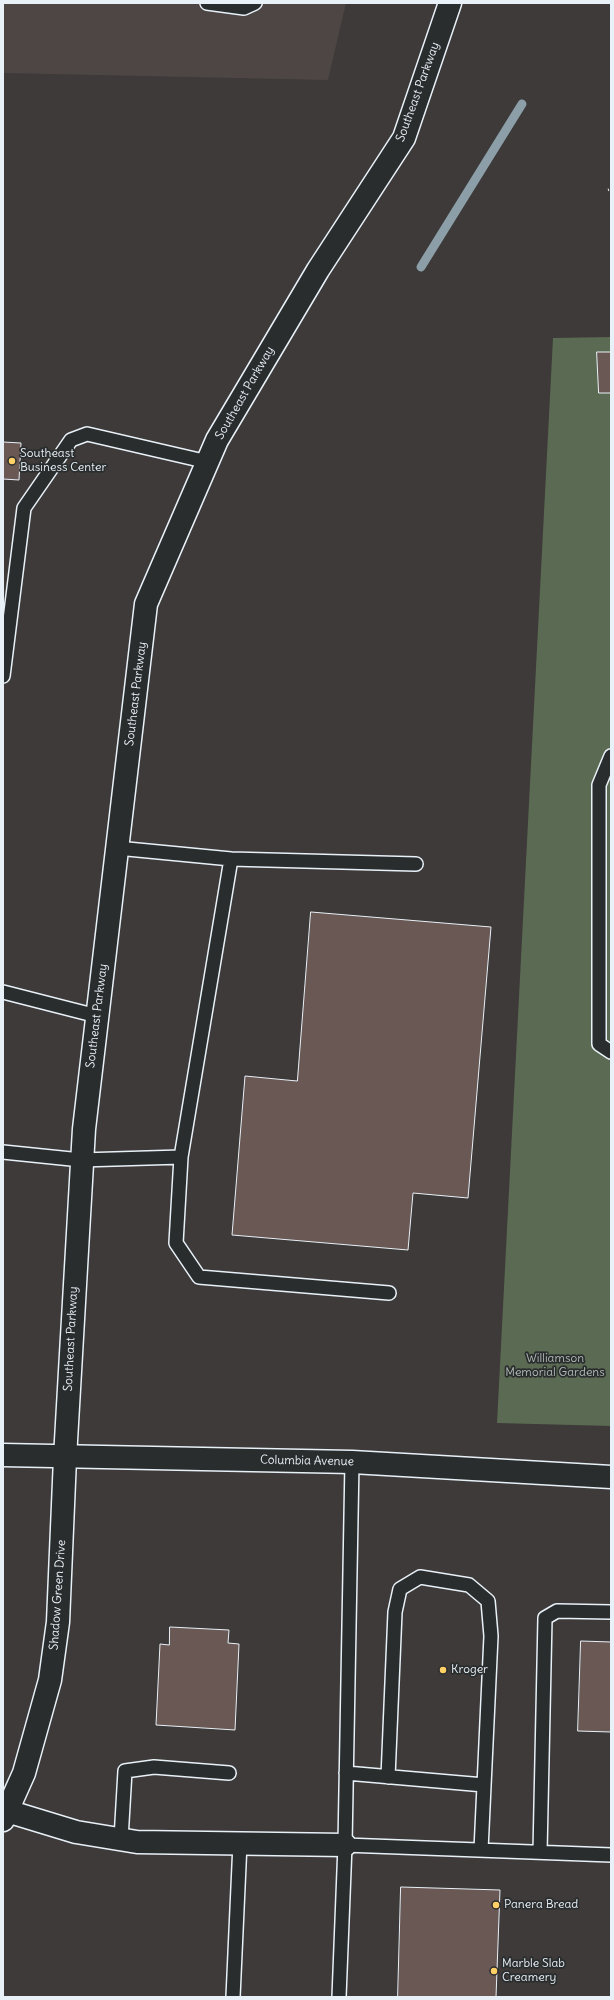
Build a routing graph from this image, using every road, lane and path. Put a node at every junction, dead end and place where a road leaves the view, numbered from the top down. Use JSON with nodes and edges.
{"nodes":[{"id":1,"x":207,"y":3,"type":"edge"},
{"id":2,"x":255,"y":3,"type":"edge"},
{"id":3,"x":450,"y":3,"type":"edge"},
{"id":4,"x":208,"y":462,"type":"junction"},
{"id":5,"x":3,"y":676,"type":"edge"},
{"id":6,"x":611,"y":756,"type":"edge"},
{"id":7,"x":117,"y":848,"type":"junction"},
{"id":8,"x":232,"y":859,"type":"junction"},
{"id":9,"x":416,"y":864,"type":"dead end"},
{"id":10,"x":3,"y":992,"type":"edge"},
{"id":11,"x":97,"y":1016,"type":"junction"},
{"id":12,"x":611,"y":1052,"type":"edge"},
{"id":13,"x":3,"y":1152,"type":"edge"},
{"id":14,"x":181,"y":1157,"type":"junction"},
{"id":15,"x":81,"y":1160,"type":"junction"},
{"id":16,"x":389,"y":1293,"type":"dead end"},
{"id":17,"x":3,"y":1455,"type":"edge"},
{"id":18,"x":65,"y":1458,"type":"junction"},
{"id":19,"x":352,"y":1462,"type":"junction"},
{"id":20,"x":611,"y":1477,"type":"edge"},
{"id":21,"x":611,"y":1612,"type":"edge"},
{"id":22,"x":229,"y":1773,"type":"dead end"},
{"id":23,"x":346,"y":1773,"type":"junction"},
{"id":24,"x":388,"y":1776,"type":"junction"},
{"id":25,"x":484,"y":1785,"type":"junction"},
{"id":26,"x":5,"y":1816,"type":"edge"},
{"id":27,"x":120,"y":1839,"type":"junction"},
{"id":28,"x":240,"y":1843,"type":"junction"},
{"id":29,"x":345,"y":1845,"type":"junction"},
{"id":30,"x":481,"y":1850,"type":"junction"},
{"id":31,"x":540,"y":1852,"type":"junction"},
{"id":32,"x":611,"y":1855,"type":"edge"},
{"id":33,"x":233,"y":1997,"type":"edge"},
{"id":34,"x":339,"y":1997,"type":"edge"}],
"edges":[{"from":1,"to":2,"type":"lane"},
{"from":3,"to":4,"type":"street","name":"Southeast Parkway"},
{"from":4,"to":5,"type":"lane"},
{"from":4,"to":7,"type":"street","name":"Southeast Parkway"},
{"from":6,"to":12,"type":"lane"},
{"from":7,"to":8,"type":"lane"},
{"from":7,"to":11,"type":"street","name":"Southeast Parkway"},
{"from":8,"to":9,"type":"lane"},
{"from":8,"to":14,"type":"lane"},
{"from":10,"to":11,"type":"lane"},
{"from":11,"to":15,"type":"street","name":"Southeast Parkway"},
{"from":13,"to":15,"type":"lane"},
{"from":14,"to":15,"type":"lane"},
{"from":14,"to":16,"type":"lane"},
{"from":15,"to":18,"type":"street","name":"Southeast Parkway"},
{"from":17,"to":18,"type":"street","name":"Columbia Avenue"},
{"from":18,"to":19,"type":"street","name":"Columbia Avenue"},
{"from":18,"to":26,"type":"street","name":"Shadow Green Drive"},
{"from":19,"to":20,"type":"street","name":"Columbia Avenue"},
{"from":19,"to":23,"type":"lane"},
{"from":21,"to":31,"type":"lane"},
{"from":22,"to":27,"type":"lane"},
{"from":23,"to":24,"type":"lane"},
{"from":23,"to":29,"type":"lane"},
{"from":24,"to":25,"type":"lane"},
{"from":24,"to":25,"type":"lane"},
{"from":25,"to":30,"type":"lane"},
{"from":26,"to":27,"type":"street"},
{"from":27,"to":28,"type":"street"},
{"from":28,"to":29,"type":"street"},
{"from":28,"to":33,"type":"lane"},
{"from":29,"to":30,"type":"lane"},
{"from":29,"to":34,"type":"lane"},
{"from":30,"to":31,"type":"lane"},
{"from":31,"to":32,"type":"lane"}]}
